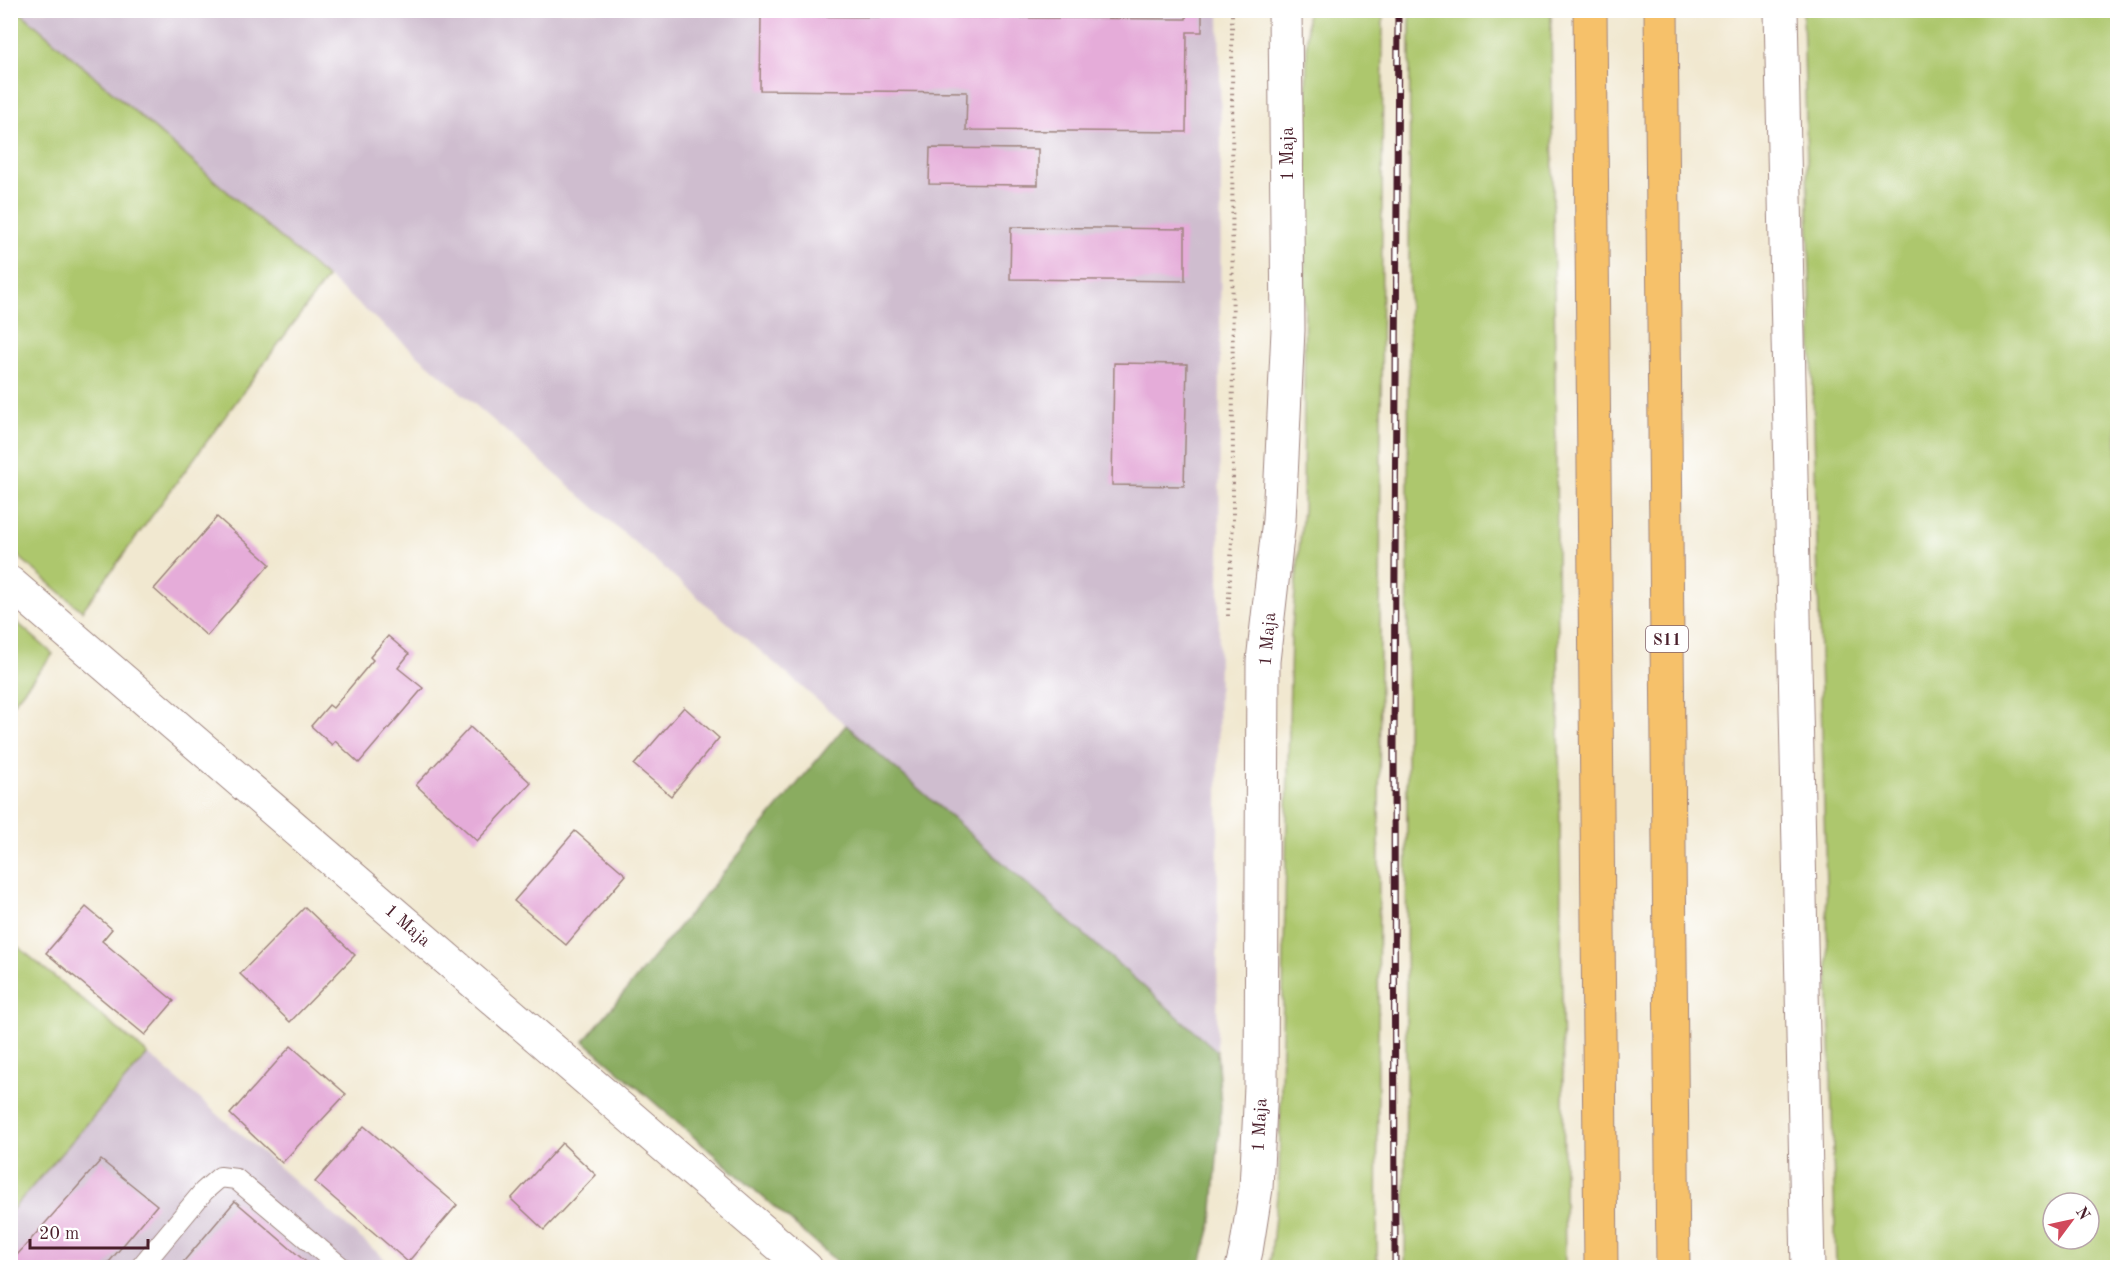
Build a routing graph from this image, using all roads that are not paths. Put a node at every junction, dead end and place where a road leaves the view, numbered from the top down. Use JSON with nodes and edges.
{"nodes":[{"id":1,"x":1285,"y":10,"type":"edge"},
{"id":2,"x":1590,"y":10,"type":"edge"},
{"id":3,"x":1661,"y":10,"type":"edge"},
{"id":4,"x":1781,"y":10,"type":"edge"},
{"id":5,"x":10,"y":583,"type":"edge"},
{"id":6,"x":140,"y":1268,"type":"edge"},
{"id":7,"x":342,"y":1268,"type":"edge"},
{"id":8,"x":806,"y":1268,"type":"edge"},
{"id":9,"x":1242,"y":1268,"type":"edge"},
{"id":10,"x":1601,"y":1268,"type":"edge"},
{"id":11,"x":1674,"y":1268,"type":"edge"},
{"id":12,"x":1808,"y":1268,"type":"edge"}],
"edges":[{"from":1,"to":9,"type":"street","name":"1 Maja"},
{"from":2,"to":10,"type":"highway"},
{"from":3,"to":11,"type":"highway","number":"S11"},
{"from":4,"to":12,"type":"street"},
{"from":5,"to":8,"type":"street","name":"1 Maja"},
{"from":6,"to":7,"type":"lane"}]}
